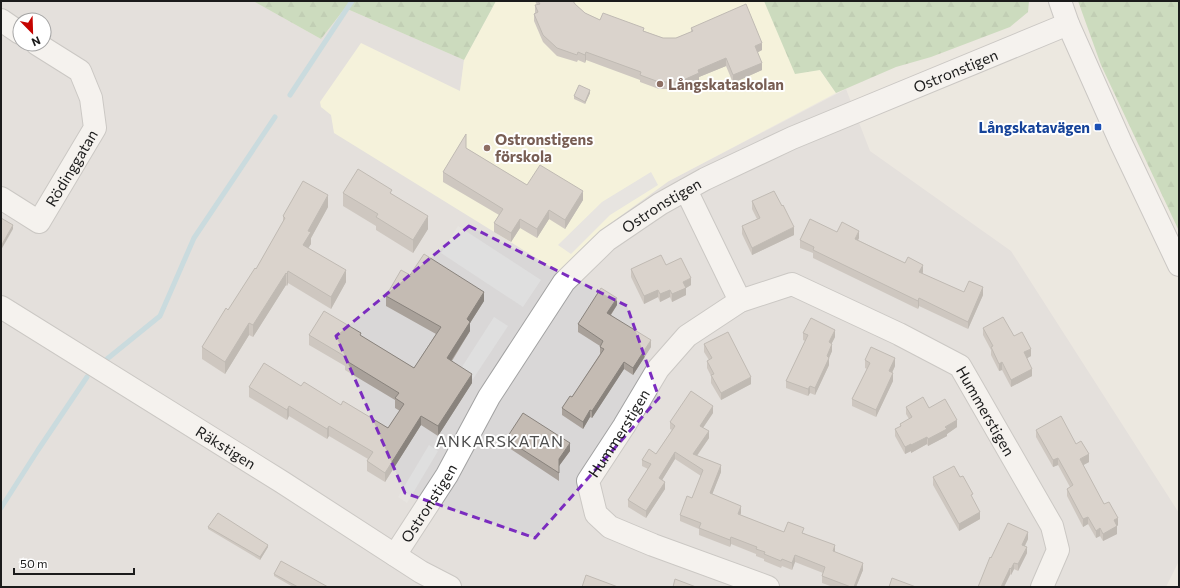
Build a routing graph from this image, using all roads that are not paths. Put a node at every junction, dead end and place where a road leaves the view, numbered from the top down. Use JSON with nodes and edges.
{"nodes":[{"id":1,"x":1060,"y":1,"type":"edge"},
{"id":2,"x":1,"y":20,"type":"edge"},
{"id":3,"x":1068,"y":24,"type":"junction"},
{"id":4,"x":12,"y":28,"type":"edge"},
{"id":5,"x":50,"y":52,"type":"edge"},
{"id":6,"x":686,"y":190,"type":"junction"},
{"id":7,"x":1,"y":198,"type":"edge"},
{"id":8,"x":1179,"y":265,"type":"edge"},
{"id":9,"x":740,"y":301,"type":"junction"},
{"id":10,"x":1,"y":307,"type":"edge"},
{"id":11,"x":395,"y":555,"type":"junction"},
{"id":12,"x":450,"y":587,"type":"edge"},
{"id":13,"x":768,"y":587,"type":"edge"},
{"id":14,"x":1042,"y":587,"type":"edge"}],
"edges":[{"from":1,"to":3,"type":"street"},
{"from":2,"to":4,"type":"street"},
{"from":3,"to":6,"type":"street","name":"Ostronstigen"},
{"from":3,"to":8,"type":"street"},
{"from":5,"to":7,"type":"street","name":"Rödinggatan"},
{"from":6,"to":9,"type":"street"},
{"from":6,"to":11,"type":"street","name":"Ostronstigen"},
{"from":9,"to":13,"type":"street","name":"Hummerstigen"},
{"from":9,"to":14,"type":"street","name":"Hummerstigen"},
{"from":10,"to":11,"type":"street","name":"Räkstigen"},
{"from":11,"to":12,"type":"street","name":"Räkstigen"}]}
